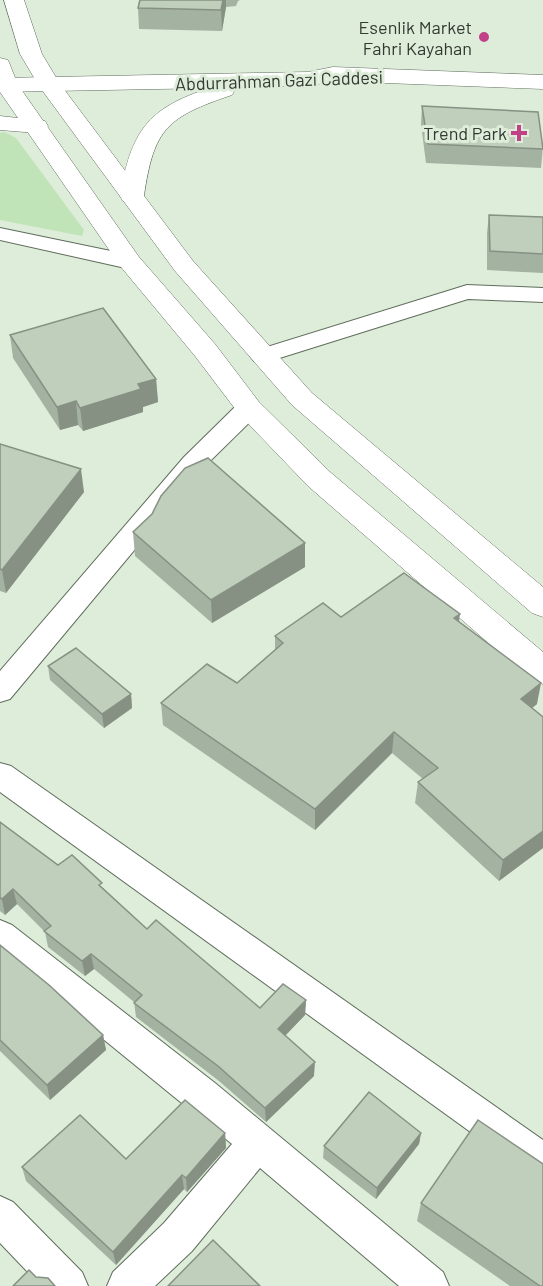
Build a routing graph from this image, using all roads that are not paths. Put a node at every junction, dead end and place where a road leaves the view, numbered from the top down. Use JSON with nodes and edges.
{"nodes":[{"id":1,"x":14,"y":0,"type":"edge"},
{"id":2,"x":333,"y":74,"type":"junction"},
{"id":3,"x":1,"y":77,"type":"edge"},
{"id":4,"x":45,"y":77,"type":"junction"},
{"id":5,"x":262,"y":80,"type":"junction"},
{"id":6,"x":543,"y":82,"type":"edge"},
{"id":7,"x":0,"y":123,"type":"edge"},
{"id":8,"x":38,"y":126,"type":"junction"},
{"id":9,"x":132,"y":196,"type":"junction"},
{"id":10,"x":0,"y":234,"type":"edge"},
{"id":11,"x":130,"y":262,"type":"junction"},
{"id":12,"x":543,"y":296,"type":"edge"},
{"id":13,"x":262,"y":356,"type":"junction"},
{"id":14,"x":249,"y":408,"type":"junction"},
{"id":15,"x":543,"y":605,"type":"edge"},
{"id":16,"x":543,"y":671,"type":"edge"},
{"id":17,"x":0,"y":691,"type":"edge"},
{"id":18,"x":0,"y":776,"type":"edge"},
{"id":19,"x":0,"y":935,"type":"edge"},
{"id":20,"x":258,"y":1142,"type":"junction"},
{"id":21,"x":543,"y":1162,"type":"edge"},
{"id":22,"x":0,"y":1215,"type":"edge"},
{"id":23,"x":68,"y":1286,"type":"edge"},
{"id":24,"x":127,"y":1286,"type":"edge"},
{"id":25,"x":429,"y":1286,"type":"edge"}],
"edges":[{"from":1,"to":4,"type":"main road"},
{"from":2,"to":4,"type":"main road"},
{"from":2,"to":5,"type":"main road","name":"Abdurrahman Gazi Caddesi"},
{"from":2,"to":6,"type":"main road","name":"Abdurrahman Gazi Caddesi"},
{"from":3,"to":4,"type":"main road"},
{"from":3,"to":8,"type":"main road"},
{"from":4,"to":5,"type":"main road","name":"Abdurrahman Gazi Caddesi"},
{"from":4,"to":9,"type":"main road"},
{"from":5,"to":9,"type":"main road"},
{"from":7,"to":8,"type":"main road"},
{"from":8,"to":11,"type":"main road"},
{"from":9,"to":13,"type":"main road"},
{"from":10,"to":11,"type":"street"},
{"from":11,"to":14,"type":"main road"},
{"from":12,"to":13,"type":"street"},
{"from":13,"to":15,"type":"main road"},
{"from":14,"to":16,"type":"main road"},
{"from":14,"to":17,"type":"street"},
{"from":18,"to":21,"type":"street"},
{"from":19,"to":20,"type":"street"},
{"from":20,"to":24,"type":"street"},
{"from":20,"to":25,"type":"street"},
{"from":22,"to":23,"type":"street"}]}
